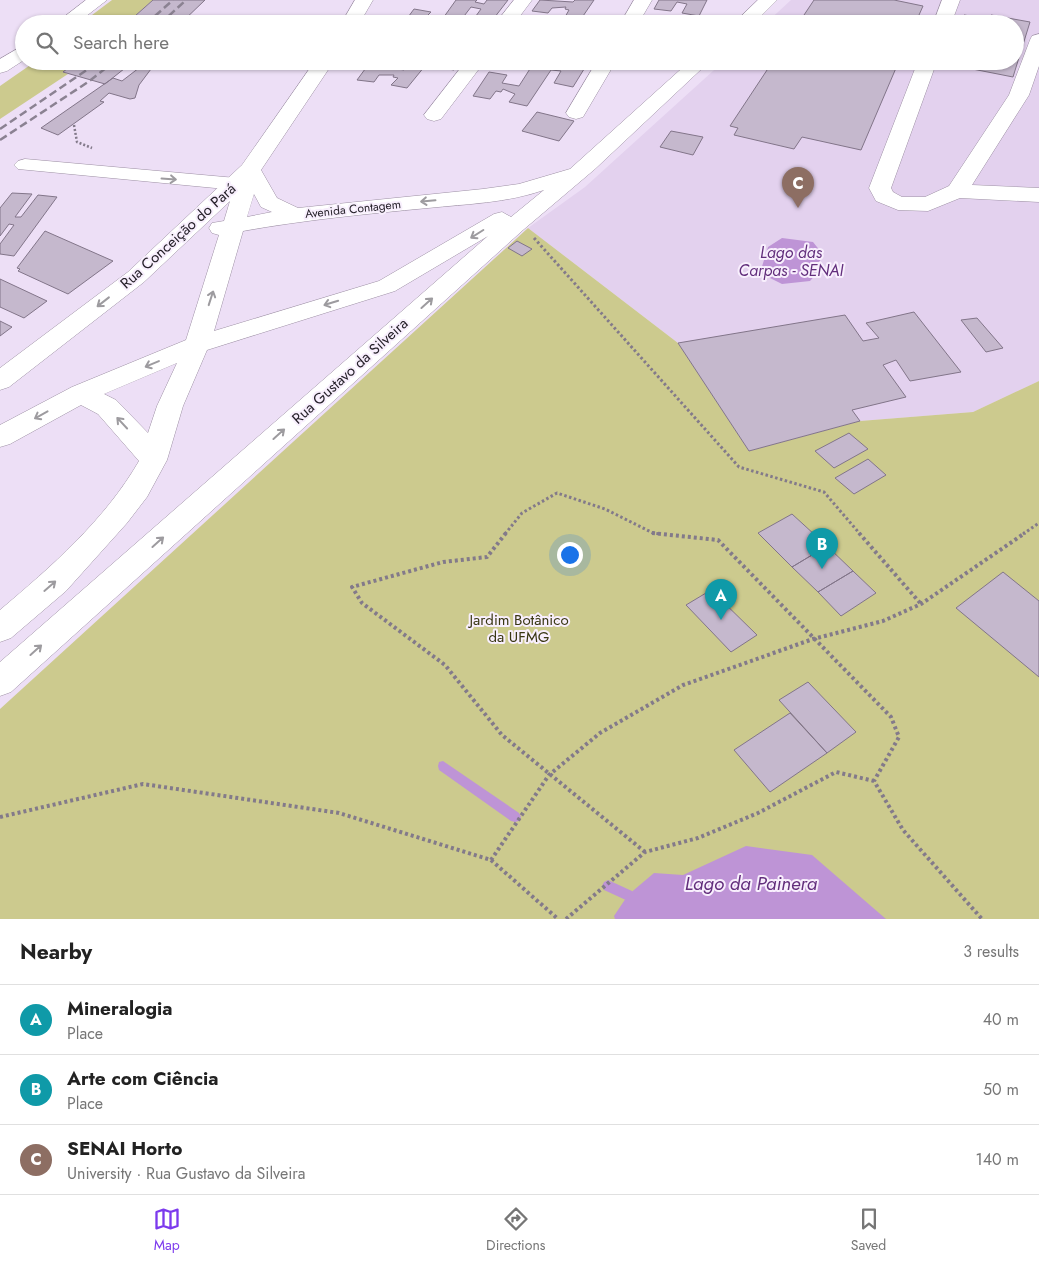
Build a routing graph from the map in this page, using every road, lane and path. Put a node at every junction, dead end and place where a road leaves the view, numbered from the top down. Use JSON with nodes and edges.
{"nodes":[{"id":1,"x":364,"y":0,"type":"edge"},
{"id":2,"x":522,"y":0,"type":"edge"},
{"id":3,"x":643,"y":0,"type":"edge"},
{"id":4,"x":768,"y":0,"type":"edge"},
{"id":5,"x":951,"y":0,"type":"edge"},
{"id":6,"x":67,"y":3,"type":"dead end"},
{"id":7,"x":91,"y":5,"type":"edge"},
{"id":8,"x":77,"y":15,"type":"edge"},
{"id":9,"x":355,"y":15,"type":"edge"},
{"id":10,"x":511,"y":15,"type":"edge"},
{"id":11,"x":634,"y":15,"type":"edge"},
{"id":12,"x":752,"y":15,"type":"edge"},
{"id":13,"x":945,"y":15,"type":"edge"},
{"id":14,"x":1039,"y":40,"type":"edge"},
{"id":15,"x":15,"y":57,"type":"edge"},
{"id":16,"x":0,"y":67,"type":"edge"},
{"id":17,"x":319,"y":70,"type":"edge"},
{"id":18,"x":469,"y":70,"type":"edge"},
{"id":19,"x":602,"y":70,"type":"edge"},
{"id":20,"x":691,"y":70,"type":"edge"},
{"id":21,"x":925,"y":70,"type":"edge"},
{"id":22,"x":576,"y":113,"type":"dead end"},
{"id":23,"x":434,"y":115,"type":"dead end"},
{"id":24,"x":25,"y":165,"type":"dead end"},
{"id":25,"x":578,"y":172,"type":"junction"},
{"id":26,"x":243,"y":177,"type":"junction"},
{"id":27,"x":957,"y":191,"type":"junction"},
{"id":28,"x":1039,"y":195,"type":"edge"},
{"id":29,"x":295,"y":215,"type":"junction"},
{"id":30,"x":235,"y":225,"type":"junction"},
{"id":31,"x":515,"y":225,"type":"junction"},
{"id":32,"x":181,"y":237,"type":"junction"},
{"id":33,"x":197,"y":345,"type":"junction"},
{"id":34,"x":0,"y":381,"type":"edge"},
{"id":35,"x":81,"y":393,"type":"junction"},
{"id":36,"x":0,"y":437,"type":"edge"},
{"id":37,"x":153,"y":460,"type":"junction"},
{"id":38,"x":1039,"y":523,"type":"edge"},
{"id":39,"x":921,"y":604,"type":"junction"},
{"id":40,"x":0,"y":629,"type":"edge"},
{"id":41,"x":813,"y":639,"type":"junction"},
{"id":42,"x":0,"y":682,"type":"edge"},
{"id":43,"x":549,"y":775,"type":"junction"},
{"id":44,"x":874,"y":781,"type":"junction"},
{"id":45,"x":0,"y":817,"type":"edge"},
{"id":46,"x":645,"y":852,"type":"junction"},
{"id":47,"x":491,"y":860,"type":"junction"},
{"id":48,"x":558,"y":919,"type":"edge"},
{"id":49,"x":566,"y":919,"type":"edge"},
{"id":50,"x":982,"y":919,"type":"edge"}],
"edges":[{"from":1,"to":9,"type":"main road"},
{"from":2,"to":10,"type":"main road"},
{"from":3,"to":11,"type":"main road"},
{"from":4,"to":12,"type":"main road"},
{"from":5,"to":13,"type":"main road"},
{"from":6,"to":7,"type":"main road"},
{"from":7,"to":8,"type":"main road"},
{"from":14,"to":27,"type":"main road"},
{"from":15,"to":16,"type":"main road"},
{"from":17,"to":26,"type":"main road","name":"Rua Conceição do Pará"},
{"from":18,"to":23,"type":"main road"},
{"from":19,"to":22,"type":"main road"},
{"from":20,"to":25,"type":"main road","name":"Rua Gustavo da Silveira"},
{"from":21,"to":27,"type":"main road"},
{"from":24,"to":26,"type":"main road"},
{"from":25,"to":29,"type":"main road","name":"Avenida Contagem","one_way":true},
{"from":25,"to":31,"type":"main road","name":"Rua Gustavo da Silveira"},
{"from":25,"to":33,"type":"main road","one_way":true},
{"from":26,"to":29,"type":"main road","name":"Avenida Contagem"},
{"from":26,"to":30,"type":"main road"},
{"from":26,"to":32,"type":"main road","name":"Rua Conceição do Pará"},
{"from":27,"to":28,"type":"main road"},
{"from":29,"to":30,"type":"main road"},
{"from":30,"to":32,"type":"main road"},
{"from":33,"to":30,"type":"main road","one_way":true},
{"from":31,"to":39,"type":"path"},
{"from":42,"to":31,"type":"main road","name":"Rua Gustavo da Silveira","one_way":true},
{"from":32,"to":34,"type":"main road","name":"Rua Conceição do Pará","one_way":true},
{"from":33,"to":35,"type":"main road","one_way":true},
{"from":33,"to":37,"type":"main road"},
{"from":35,"to":36,"type":"main road","one_way":true},
{"from":37,"to":35,"type":"main road","one_way":true},
{"from":40,"to":37,"type":"main road","one_way":true},
{"from":38,"to":39,"type":"path"},
{"from":39,"to":41,"type":"path"},
{"from":41,"to":43,"type":"path"},
{"from":41,"to":43,"type":"path"},
{"from":41,"to":44,"type":"path"},
{"from":43,"to":46,"type":"path"},
{"from":43,"to":47,"type":"path"},
{"from":44,"to":46,"type":"path"},
{"from":44,"to":50,"type":"path"},
{"from":45,"to":47,"type":"path"},
{"from":46,"to":49,"type":"path"},
{"from":47,"to":48,"type":"path"}]}
